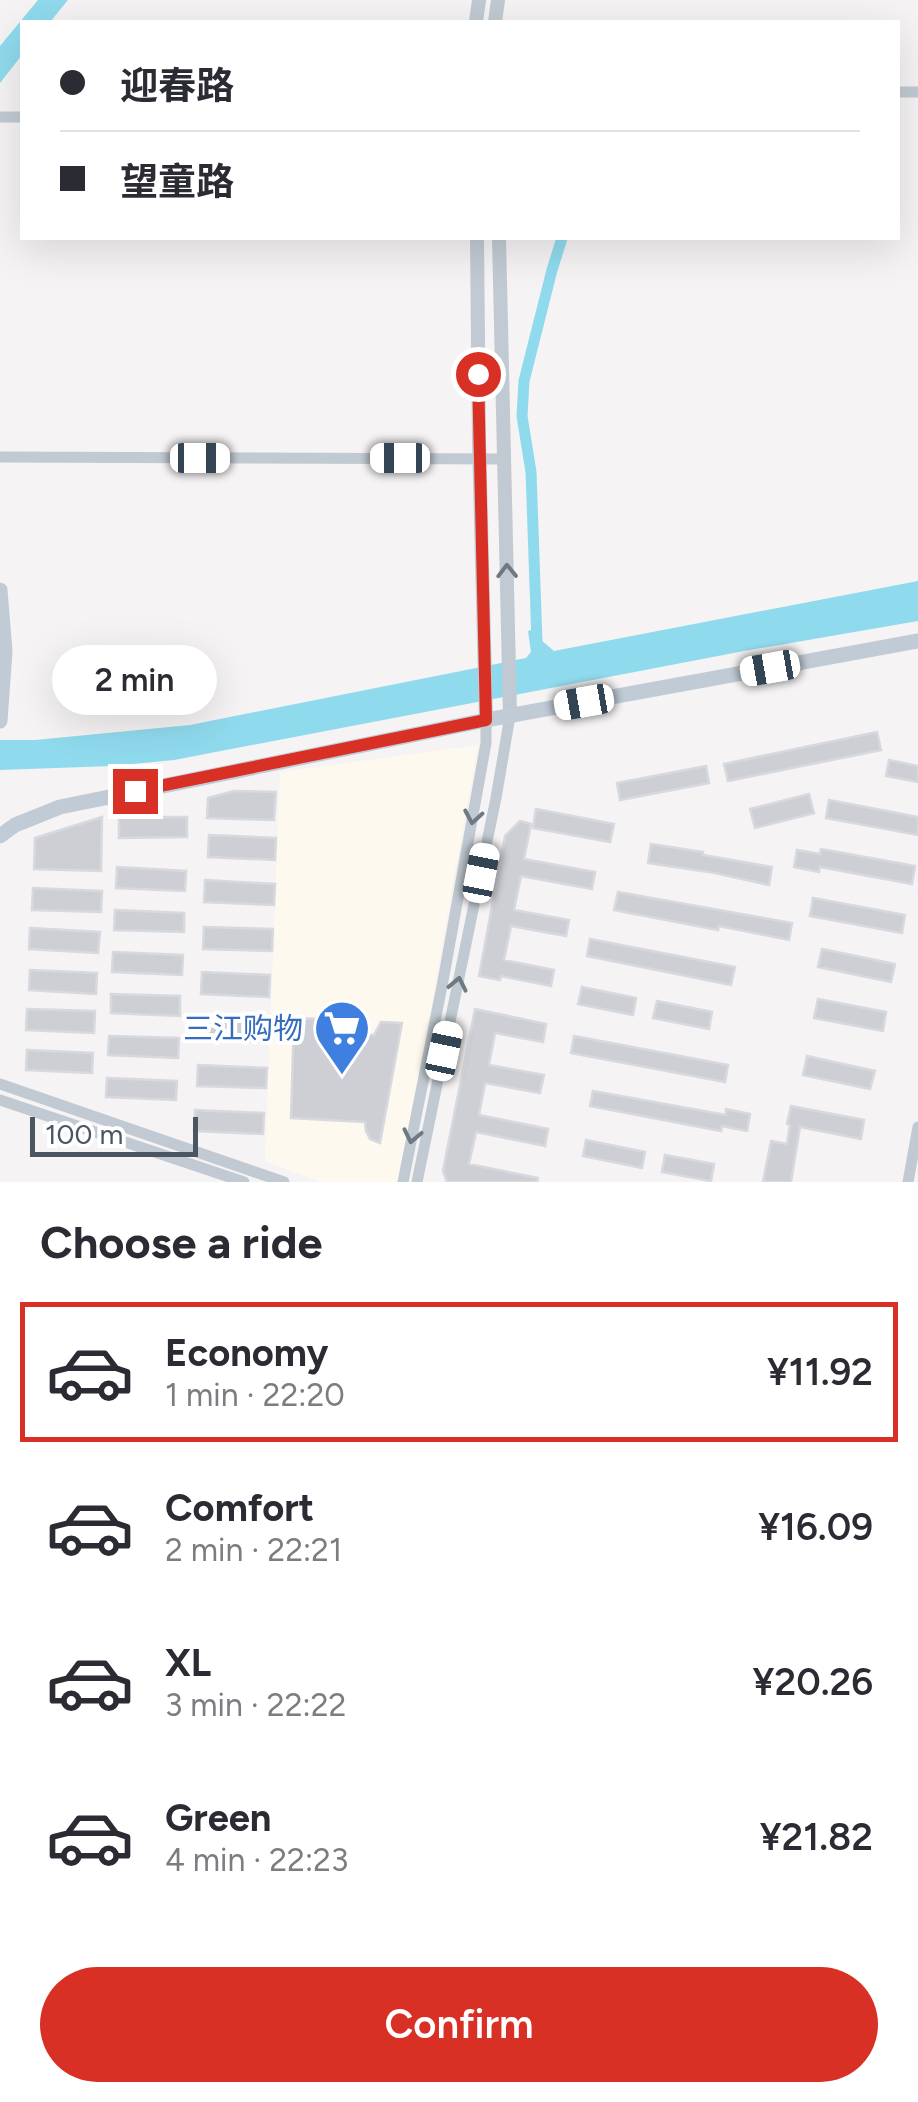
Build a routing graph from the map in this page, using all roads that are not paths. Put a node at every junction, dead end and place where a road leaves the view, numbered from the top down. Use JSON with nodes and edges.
{"nodes":[{"id":1,"x":477,"y":240,"type":"edge"},
{"id":2,"x":499,"y":240,"type":"edge"},
{"id":3,"x":0,"y":458,"type":"edge"},
{"id":4,"x":479,"y":458,"type":"junction"},
{"id":5,"x":504,"y":458,"type":"junction"},
{"id":6,"x":0,"y":590,"type":"edge"},
{"id":7,"x":918,"y":641,"type":"edge"},
{"id":8,"x":510,"y":716,"type":"junction"},
{"id":9,"x":486,"y":720,"type":"junction"},
{"id":10,"x":0,"y":722,"type":"edge"},
{"id":11,"x":0,"y":836,"type":"edge"},
{"id":12,"x":0,"y":1084,"type":"edge"},
{"id":13,"x":0,"y":1100,"type":"edge"},
{"id":14,"x":918,"y":1127,"type":"edge"},
{"id":15,"x":244,"y":1182,"type":"edge"},
{"id":16,"x":284,"y":1182,"type":"edge"},
{"id":17,"x":402,"y":1182,"type":"edge"},
{"id":18,"x":417,"y":1182,"type":"edge"},
{"id":19,"x":908,"y":1182,"type":"edge"}],
"edges":[{"from":1,"to":4,"type":"street"},
{"from":2,"to":5,"type":"street"},
{"from":3,"to":4,"type":"street"},
{"from":4,"to":5,"type":"street"},
{"from":4,"to":9,"type":"street"},
{"from":8,"to":5,"type":"street","one_way":true},
{"from":6,"to":10,"type":"main road"},
{"from":7,"to":8,"type":"main road"},
{"from":8,"to":9,"type":"main road"},
{"from":18,"to":8,"type":"street","one_way":true},
{"from":9,"to":11,"type":"main road"},
{"from":9,"to":17,"type":"street","one_way":true},
{"from":12,"to":16,"type":"street"},
{"from":13,"to":15,"type":"street"},
{"from":14,"to":19,"type":"street"}]}
